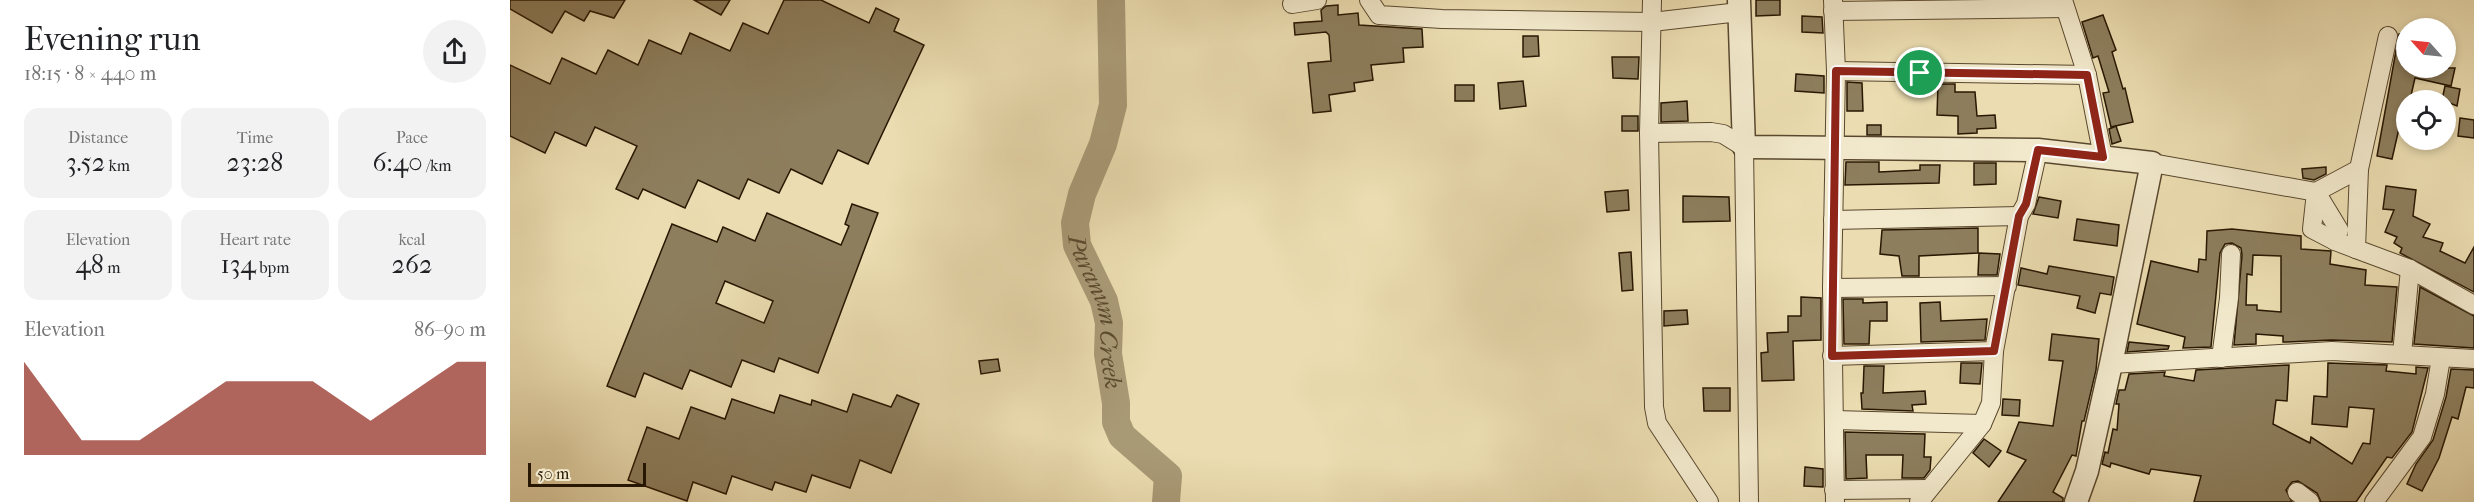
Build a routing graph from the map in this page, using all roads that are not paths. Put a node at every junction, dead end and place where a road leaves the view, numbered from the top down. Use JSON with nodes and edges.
{"nodes":[{"id":1,"x":1317,"y":0,"type":"edge"},
{"id":2,"x":1369,"y":0,"type":"edge"},
{"id":3,"x":1652,"y":0,"type":"edge"},
{"id":4,"x":1292,"y":4,"type":"dead end"},
{"id":5,"x":2064,"y":4,"type":"edge"},
{"id":6,"x":1980,"y":5,"type":"edge"},
{"id":7,"x":1739,"y":6,"type":"edge"},
{"id":8,"x":1833,"y":6,"type":"edge"},
{"id":9,"x":1652,"y":22,"type":"junction"},
{"id":10,"x":2388,"y":36,"type":"dead end"},
{"id":11,"x":1836,"y":71,"type":"junction"},
{"id":12,"x":2087,"y":75,"type":"junction"},
{"id":13,"x":1649,"y":133,"type":"junction"},
{"id":14,"x":1744,"y":147,"type":"junction"},
{"id":15,"x":1834,"y":147,"type":"junction"},
{"id":16,"x":2038,"y":150,"type":"junction"},
{"id":17,"x":2103,"y":157,"type":"junction"},
{"id":18,"x":2151,"y":163,"type":"junction"},
{"id":19,"x":2359,"y":169,"type":"junction"},
{"id":20,"x":2316,"y":192,"type":"junction"},
{"id":21,"x":2019,"y":216,"type":"junction"},
{"id":22,"x":1833,"y":220,"type":"junction"},
{"id":23,"x":2356,"y":249,"type":"junction"},
{"id":24,"x":2231,"y":254,"type":"dead end"},
{"id":25,"x":2410,"y":268,"type":"junction"},
{"id":26,"x":2007,"y":285,"type":"junction"},
{"id":27,"x":1832,"y":288,"type":"junction"},
{"id":28,"x":2474,"y":305,"type":"edge"},
{"id":29,"x":1994,"y":351,"type":"junction"},
{"id":30,"x":2402,"y":354,"type":"junction"},
{"id":31,"x":1832,"y":356,"type":"junction"},
{"id":32,"x":2221,"y":358,"type":"junction"},
{"id":33,"x":2440,"y":358,"type":"junction"},
{"id":34,"x":2474,"y":359,"type":"edge"},
{"id":35,"x":2111,"y":364,"type":"junction"},
{"id":36,"x":1835,"y":420,"type":"junction"},
{"id":37,"x":1982,"y":424,"type":"junction"},
{"id":38,"x":1924,"y":495,"type":"edge"},
{"id":39,"x":1834,"y":496,"type":"edge"},
{"id":40,"x":1709,"y":502,"type":"edge"},
{"id":41,"x":1749,"y":502,"type":"edge"},
{"id":42,"x":2076,"y":502,"type":"edge"},
{"id":43,"x":2374,"y":502,"type":"edge"}],
"edges":[{"from":1,"to":4,"type":"street"},
{"from":2,"to":9,"type":"street"},
{"from":3,"to":9,"type":"street"},
{"from":5,"to":6,"type":"street"},
{"from":5,"to":12,"type":"street"},
{"from":6,"to":8,"type":"street"},
{"from":7,"to":9,"type":"street"},
{"from":7,"to":14,"type":"street"},
{"from":8,"to":11,"type":"street"},
{"from":9,"to":13,"type":"street"},
{"from":10,"to":19,"type":"street"},
{"from":11,"to":12,"type":"street"},
{"from":11,"to":15,"type":"street"},
{"from":12,"to":17,"type":"street"},
{"from":13,"to":14,"type":"street"},
{"from":13,"to":40,"type":"street"},
{"from":14,"to":15,"type":"street"},
{"from":14,"to":41,"type":"street"},
{"from":15,"to":16,"type":"street"},
{"from":15,"to":22,"type":"street"},
{"from":16,"to":17,"type":"street"},
{"from":16,"to":21,"type":"street"},
{"from":17,"to":18,"type":"street"},
{"from":18,"to":20,"type":"street"},
{"from":18,"to":35,"type":"street"},
{"from":19,"to":20,"type":"street"},
{"from":19,"to":23,"type":"street"},
{"from":20,"to":23,"type":"street"},
{"from":21,"to":22,"type":"street"},
{"from":21,"to":26,"type":"street"},
{"from":22,"to":27,"type":"street"},
{"from":23,"to":25,"type":"street"},
{"from":24,"to":32,"type":"street"},
{"from":25,"to":28,"type":"street"},
{"from":25,"to":30,"type":"street"},
{"from":26,"to":27,"type":"street"},
{"from":26,"to":29,"type":"street"},
{"from":27,"to":31,"type":"street"},
{"from":29,"to":31,"type":"street"},
{"from":29,"to":37,"type":"street"},
{"from":30,"to":32,"type":"street"},
{"from":30,"to":33,"type":"street"},
{"from":31,"to":36,"type":"street"},
{"from":32,"to":35,"type":"street"},
{"from":33,"to":34,"type":"street"},
{"from":33,"to":43,"type":"street"},
{"from":35,"to":42,"type":"street"},
{"from":36,"to":37,"type":"street"},
{"from":36,"to":39,"type":"street"},
{"from":37,"to":38,"type":"street"},
{"from":38,"to":39,"type":"street"}]}
